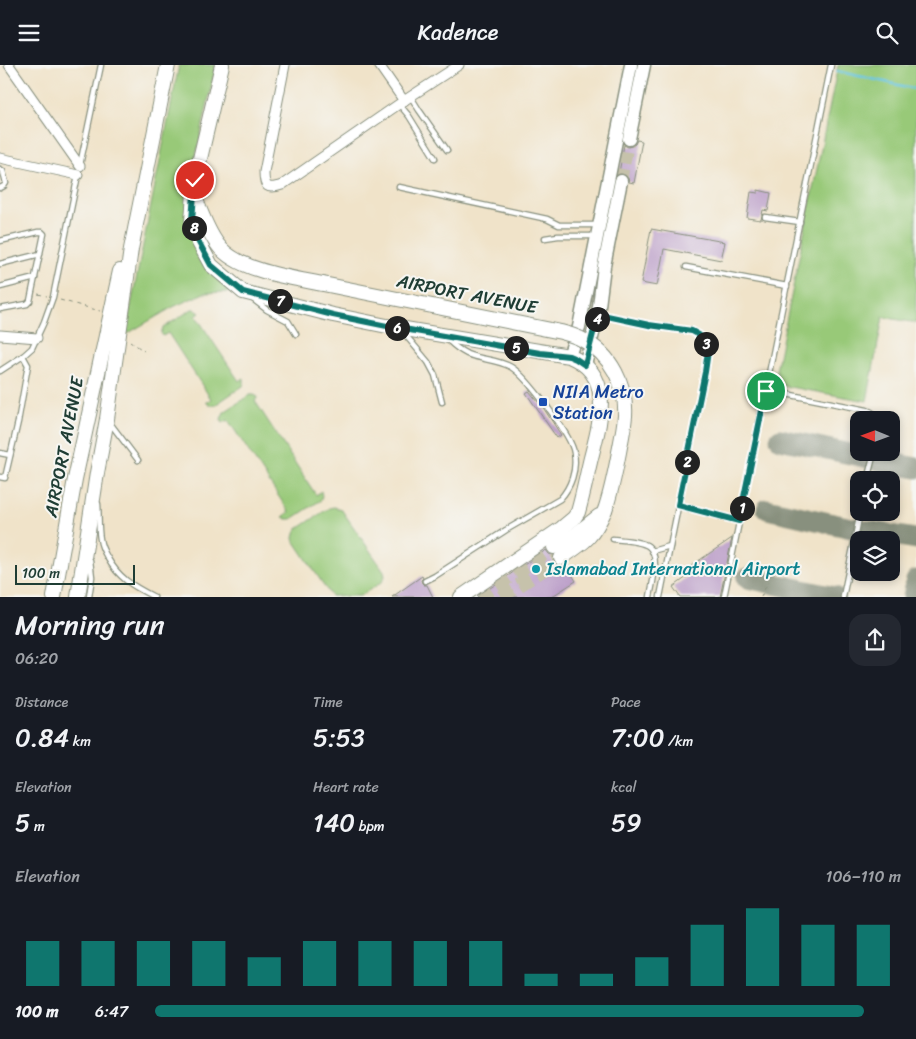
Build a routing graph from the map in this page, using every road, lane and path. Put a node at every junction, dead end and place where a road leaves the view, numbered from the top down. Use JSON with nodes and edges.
{"nodes":[{"id":1,"x":9,"y":65,"type":"edge"},
{"id":2,"x":101,"y":65,"type":"edge"},
{"id":3,"x":222,"y":65,"type":"edge"},
{"id":4,"x":285,"y":65,"type":"edge"},
{"id":5,"x":380,"y":65,"type":"edge"},
{"id":6,"x":459,"y":65,"type":"edge"},
{"id":7,"x":631,"y":65,"type":"edge"},
{"id":8,"x":644,"y":65,"type":"edge"},
{"id":9,"x":831,"y":65,"type":"edge"},
{"id":10,"x":166,"y":67,"type":"edge"},
{"id":11,"x":405,"y":101,"type":"junction"},
{"id":12,"x":629,"y":139,"type":"tunnel mouth"},
{"id":13,"x":447,"y":150,"type":"dead end"},
{"id":14,"x":0,"y":158,"type":"edge"},
{"id":15,"x":436,"y":158,"type":"dead end"},
{"id":16,"x":0,"y":169,"type":"edge"},
{"id":17,"x":79,"y":170,"type":"junction"},
{"id":18,"x":399,"y":187,"type":"dead end"},
{"id":19,"x":606,"y":187,"type":"junction"},
{"id":20,"x":0,"y":188,"type":"edge"},
{"id":21,"x":194,"y":197,"type":"junction"},
{"id":22,"x":765,"y":217,"type":"dead end"},
{"id":23,"x":800,"y":222,"type":"junction"},
{"id":24,"x":598,"y":230,"type":"junction"},
{"id":25,"x":545,"y":238,"type":"dead end"},
{"id":26,"x":609,"y":238,"type":"junction"},
{"id":27,"x":0,"y":241,"type":"edge"},
{"id":28,"x":131,"y":249,"type":"junction"},
{"id":29,"x":40,"y":254,"type":"junction"},
{"id":30,"x":0,"y":264,"type":"edge"},
{"id":31,"x":686,"y":267,"type":"dead end"},
{"id":32,"x":35,"y":278,"type":"junction"},
{"id":33,"x":0,"y":287,"type":"edge"},
{"id":34,"x":787,"y":287,"type":"junction"},
{"id":35,"x":243,"y":292,"type":"junction"},
{"id":36,"x":33,"y":293,"type":"junction"},
{"id":37,"x":52,"y":297,"type":"junction"},
{"id":38,"x":0,"y":309,"type":"edge"},
{"id":39,"x":598,"y":314,"type":"junction"},
{"id":40,"x":111,"y":315,"type":"junction"},
{"id":41,"x":401,"y":329,"type":"junction"},
{"id":42,"x":2,"y":333,"type":"edge"},
{"id":43,"x":296,"y":334,"type":"dead end"},
{"id":44,"x":445,"y":336,"type":"junction"},
{"id":45,"x":37,"y":338,"type":"junction"},
{"id":46,"x":130,"y":341,"type":"dead end"},
{"id":47,"x":144,"y":351,"type":"dead end"},
{"id":48,"x":23,"y":356,"type":"junction"},
{"id":49,"x":569,"y":356,"type":"junction"},
{"id":50,"x":585,"y":365,"type":"junction"},
{"id":51,"x":0,"y":371,"type":"edge"},
{"id":52,"x":766,"y":391,"type":"junction"},
{"id":53,"x":442,"y":402,"type":"dead end"},
{"id":54,"x":869,"y":411,"type":"edge"},
{"id":55,"x":107,"y":419,"type":"junction"},
{"id":56,"x":0,"y":453,"type":"edge"},
{"id":57,"x":10,"y":455,"type":"junction"},
{"id":58,"x":138,"y":460,"type":"dead end"},
{"id":59,"x":97,"y":473,"type":"junction"},
{"id":60,"x":0,"y":477,"type":"edge"},
{"id":61,"x":678,"y":505,"type":"junction"},
{"id":62,"x":739,"y":521,"type":"junction"},
{"id":63,"x":858,"y":521,"type":"edge"},
{"id":64,"x":613,"y":539,"type":"dead end"},
{"id":65,"x":670,"y":546,"type":"junction"},
{"id":66,"x":652,"y":551,"type":"junction"},
{"id":67,"x":558,"y":553,"type":"tunnel mouth"},
{"id":68,"x":424,"y":581,"type":"dead end"},
{"id":69,"x":768,"y":582,"type":"dead end"},
{"id":70,"x":86,"y":596,"type":"edge"},
{"id":71,"x":54,"y":597,"type":"edge"},
{"id":72,"x":154,"y":597,"type":"edge"},
{"id":73,"x":461,"y":597,"type":"edge"},
{"id":74,"x":650,"y":597,"type":"edge"},
{"id":75,"x":660,"y":597,"type":"edge"},
{"id":76,"x":724,"y":597,"type":"edge"},
{"id":77,"x":761,"y":597,"type":"edge"},
{"id":78,"x":843,"y":597,"type":"edge"}],
"edges":[{"from":1,"to":17,"type":"street"},
{"from":2,"to":17,"type":"lane"},
{"from":3,"to":21,"type":"main road"},
{"from":4,"to":11,"type":"street"},
{"from":5,"to":11,"type":"street"},
{"from":6,"to":11,"type":"street"},
{"from":7,"to":19,"type":"street"},
{"from":8,"to":12,"type":"street"},
{"from":9,"to":23,"type":"lane"},
{"from":10,"to":28,"type":"main road","name":"AIRPORT AVENUE"},
{"from":11,"to":13,"type":"lane"},
{"from":11,"to":15,"type":"lane"},
{"from":14,"to":17,"type":"street"},
{"from":16,"to":20,"type":"lane"},
{"from":17,"to":37,"type":"lane"},
{"from":18,"to":24,"type":"lane"},
{"from":19,"to":24,"type":"street"},
{"from":19,"to":26,"type":"street"},
{"from":21,"to":35,"type":"main road"},
{"from":21,"to":67,"type":"main road","name":"AIRPORT AVENUE","bridge":true},
{"from":22,"to":23,"type":"lane"},
{"from":23,"to":34,"type":"lane"},
{"from":24,"to":25,"type":"lane"},
{"from":24,"to":26,"type":"lane"},
{"from":24,"to":26,"type":"lane"},
{"from":24,"to":49,"type":"street"},
{"from":26,"to":39,"type":"street"},
{"from":27,"to":29,"type":"lane"},
{"from":28,"to":40,"type":"main road","name":"AIRPORT AVENUE"},
{"from":28,"to":55,"type":"main road","name":"AIRPORT AVENUE"},
{"from":29,"to":30,"type":"lane"},
{"from":29,"to":32,"type":"lane"},
{"from":31,"to":34,"type":"lane"},
{"from":32,"to":33,"type":"lane"},
{"from":32,"to":36,"type":"lane"},
{"from":34,"to":52,"type":"lane"},
{"from":35,"to":41,"type":"main road"},
{"from":35,"to":43,"type":"lane"},
{"from":36,"to":37,"type":"path"},
{"from":36,"to":38,"type":"lane"},
{"from":37,"to":40,"type":"path"},
{"from":37,"to":45,"type":"lane"},
{"from":39,"to":50,"type":"street"},
{"from":39,"to":61,"type":"lane"},
{"from":40,"to":71,"type":"main road","name":"AIRPORT AVENUE"},
{"from":41,"to":44,"type":"main road"},
{"from":41,"to":53,"type":"lane"},
{"from":42,"to":45,"type":"street"},
{"from":44,"to":49,"type":"main road"},
{"from":44,"to":68,"type":"lane"},
{"from":45,"to":48,"type":"lane"},
{"from":46,"to":47,"type":"path"},
{"from":48,"to":51,"type":"lane"},
{"from":48,"to":57,"type":"lane"},
{"from":49,"to":50,"type":"main road"},
{"from":50,"to":73,"type":"main road"},
{"from":52,"to":54,"type":"lane"},
{"from":52,"to":62,"type":"lane"},
{"from":55,"to":58,"type":"lane"},
{"from":55,"to":59,"type":"main road","name":"AIRPORT AVENUE"},
{"from":56,"to":57,"type":"lane"},
{"from":57,"to":60,"type":"lane"},
{"from":59,"to":70,"type":"main road","name":"AIRPORT AVENUE"},
{"from":59,"to":72,"type":"lane"},
{"from":61,"to":62,"type":"lane"},
{"from":61,"to":65,"type":"lane"},
{"from":62,"to":76,"type":"lane"},
{"from":63,"to":78,"type":"lane"},
{"from":64,"to":66,"type":"lane"},
{"from":65,"to":66,"type":"lane"},
{"from":65,"to":75,"type":"lane"},
{"from":66,"to":74,"type":"lane"},
{"from":69,"to":77,"type":"path"}]}
